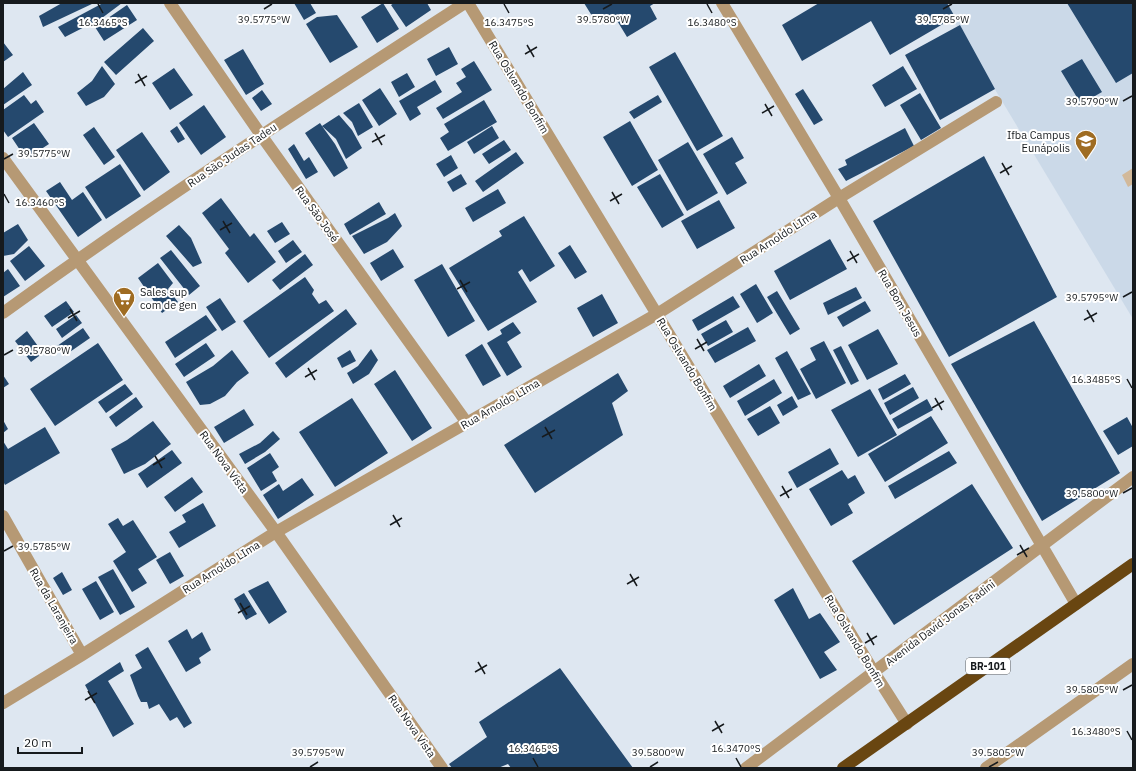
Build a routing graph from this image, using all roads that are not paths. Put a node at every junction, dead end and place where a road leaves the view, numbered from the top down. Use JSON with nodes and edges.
{"nodes":[{"id":1,"x":170,"y":3,"type":"edge"},
{"id":2,"x":464,"y":3,"type":"edge"},
{"id":3,"x":468,"y":3,"type":"edge"},
{"id":4,"x":722,"y":3,"type":"edge"},
{"id":5,"x":996,"y":102,"type":"dead end"},
{"id":6,"x":261,"y":135,"type":"junction"},
{"id":7,"x":3,"y":158,"type":"edge"},
{"id":8,"x":839,"y":198,"type":"junction"},
{"id":9,"x":77,"y":260,"type":"junction"},
{"id":10,"x":3,"y":313,"type":"edge"},
{"id":11,"x":657,"y":314,"type":"junction"},
{"id":12,"x":467,"y":423,"type":"junction"},
{"id":13,"x":1133,"y":476,"type":"edge"},
{"id":14,"x":3,"y":516,"type":"edge"},
{"id":15,"x":276,"y":532,"type":"junction"},
{"id":16,"x":1042,"y":546,"type":"junction"},
{"id":17,"x":1133,"y":564,"type":"edge"},
{"id":18,"x":1076,"y":604,"type":"junction"},
{"id":19,"x":82,"y":655,"type":"junction"},
{"id":20,"x":1133,"y":664,"type":"edge"},
{"id":21,"x":874,"y":672,"type":"junction"},
{"id":22,"x":3,"y":703,"type":"edge"},
{"id":23,"x":906,"y":724,"type":"junction"},
{"id":24,"x":442,"y":768,"type":"edge"},
{"id":25,"x":746,"y":768,"type":"edge"},
{"id":26,"x":842,"y":768,"type":"edge"},
{"id":27,"x":986,"y":768,"type":"edge"}],
"edges":[{"from":1,"to":6,"type":"street","name":"Rua São José"},
{"from":2,"to":6,"type":"street","name":"Rua São Judas Tadeu"},
{"from":3,"to":11,"type":"street","name":"Rua Oslvando Bonfim"},
{"from":4,"to":8,"type":"street","name":"Rua Bom Jesus"},
{"from":5,"to":8,"type":"street","name":"Rua Arnoldo LIma"},
{"from":6,"to":9,"type":"street","name":"Rua São Judas Tadeu"},
{"from":6,"to":12,"type":"street","name":"Rua São José"},
{"from":7,"to":9,"type":"street","name":"Rua Nova Vista"},
{"from":8,"to":11,"type":"street","name":"Rua Arnoldo LIma"},
{"from":8,"to":16,"type":"street","name":"Rua Bom Jesus"},
{"from":9,"to":10,"type":"street","name":"Rua São Judas Tadeu"},
{"from":9,"to":15,"type":"street","name":"Rua Nova Vista"},
{"from":11,"to":12,"type":"street","name":"Rua Arnoldo LIma"},
{"from":11,"to":21,"type":"street","name":"Rua Oslvando Bonfim"},
{"from":12,"to":15,"type":"street","name":"Rua Arnoldo LIma"},
{"from":13,"to":16,"type":"street","name":"Avenida David Jonas Fadini"},
{"from":14,"to":19,"type":"street","name":"Rua da Laranjeira"},
{"from":15,"to":19,"type":"street","name":"Rua Arnoldo LIma"},
{"from":15,"to":24,"type":"street","name":"Rua Nova Vista"},
{"from":16,"to":18,"type":"street","name":"Rua Bom Jesus"},
{"from":16,"to":21,"type":"street","name":"Avenida David Jonas Fadini"},
{"from":17,"to":18,"type":"highway","number":"BR-101"},
{"from":18,"to":23,"type":"highway","number":"BR-101"},
{"from":19,"to":22,"type":"street","name":"Rua Arnoldo LIma"},
{"from":20,"to":27,"type":"street"},
{"from":21,"to":23,"type":"street","name":"Rua Oslvando Bonfim"},
{"from":21,"to":25,"type":"street","name":"Avenida David Jonas Fadini"},
{"from":23,"to":26,"type":"highway","number":"BR-101"}]}
